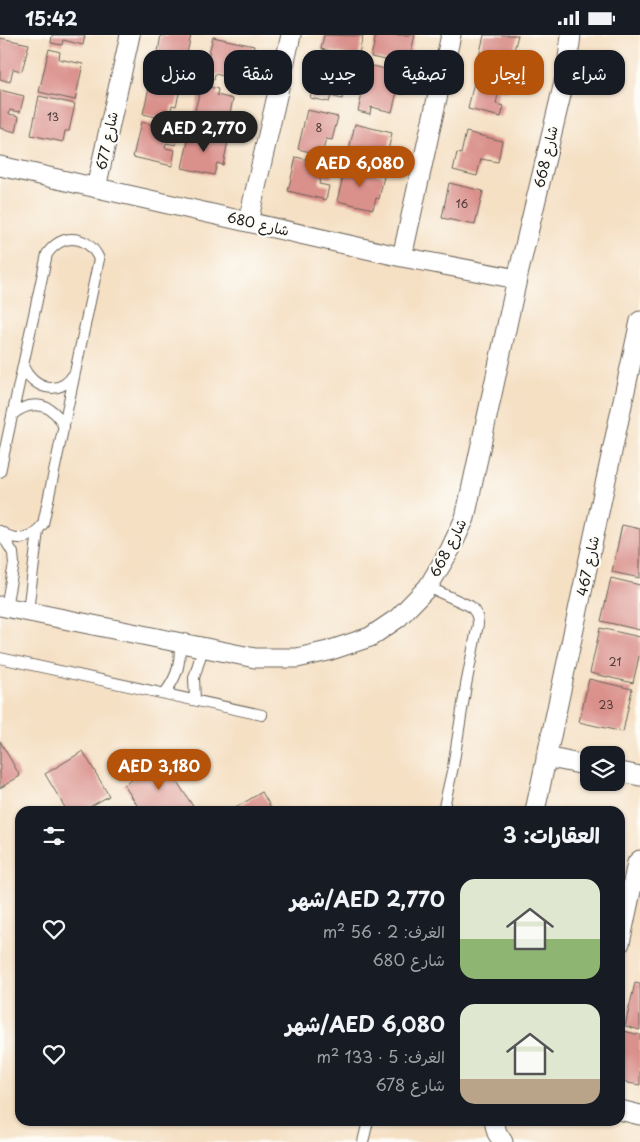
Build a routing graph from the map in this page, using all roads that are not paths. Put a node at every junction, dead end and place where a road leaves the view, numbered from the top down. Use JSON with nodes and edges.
{"nodes":[{"id":1,"x":130,"y":35,"type":"edge"},
{"id":2,"x":291,"y":35,"type":"edge"},
{"id":3,"x":451,"y":35,"type":"edge"},
{"id":4,"x":571,"y":35,"type":"edge"},
{"id":5,"x":0,"y":166,"type":"edge"},
{"id":6,"x":96,"y":188,"type":"junction"},
{"id":7,"x":248,"y":222,"type":"junction"},
{"id":8,"x":402,"y":257,"type":"junction"},
{"id":9,"x":517,"y":279,"type":"junction"},
{"id":10,"x":640,"y":321,"type":"edge"},
{"id":11,"x":23,"y":366,"type":"junction"},
{"id":12,"x":75,"y":372,"type":"junction"},
{"id":13,"x":635,"y":372,"type":"edge"},
{"id":14,"x":12,"y":415,"type":"junction"},
{"id":15,"x":64,"y":427,"type":"junction"},
{"id":16,"x":0,"y":472,"type":"edge"},
{"id":17,"x":0,"y":531,"type":"edge"},
{"id":18,"x":38,"y":531,"type":"junction"},
{"id":19,"x":428,"y":587,"type":"junction"},
{"id":20,"x":3,"y":606,"type":"edge"},
{"id":21,"x":28,"y":611,"type":"junction"},
{"id":22,"x":180,"y":643,"type":"junction"},
{"id":23,"x":203,"y":648,"type":"junction"},
{"id":24,"x":0,"y":658,"type":"edge"},
{"id":25,"x":166,"y":693,"type":"junction"},
{"id":26,"x":195,"y":700,"type":"junction"},
{"id":27,"x":262,"y":715,"type":"dead end"},
{"id":28,"x":546,"y":757,"type":"junction"},
{"id":29,"x":580,"y":764,"type":"edge"},
{"id":30,"x":625,"y":773,"type":"edge"},
{"id":31,"x":640,"y":776,"type":"edge"},
{"id":32,"x":444,"y":806,"type":"edge"},
{"id":33,"x":536,"y":806,"type":"edge"},
{"id":34,"x":640,"y":859,"type":"edge"},
{"id":35,"x":625,"y":919,"type":"edge"},
{"id":36,"x":625,"y":1111,"type":"edge"},
{"id":37,"x":640,"y":1115,"type":"edge"},
{"id":38,"x":367,"y":1126,"type":"edge"},
{"id":39,"x":495,"y":1126,"type":"edge"},
{"id":40,"x":363,"y":1142,"type":"edge"},
{"id":41,"x":503,"y":1142,"type":"edge"}],
"edges":[{"from":1,"to":6,"type":"street","name":"شارع 677"},
{"from":2,"to":7,"type":"street"},
{"from":3,"to":8,"type":"street"},
{"from":4,"to":9,"type":"street","name":"شارع 668"},
{"from":5,"to":6,"type":"street","name":"شارع 680"},
{"from":6,"to":7,"type":"street","name":"شارع 680"},
{"from":7,"to":8,"type":"street","name":"شارع 680"},
{"from":8,"to":9,"type":"street","name":"شارع 680"},
{"from":9,"to":19,"type":"street","name":"شارع 668"},
{"from":10,"to":13,"type":"street","name":"شارع 467"},
{"from":11,"to":12,"type":"lane"},
{"from":11,"to":12,"type":"lane"},
{"from":11,"to":14,"type":"lane"},
{"from":12,"to":15,"type":"lane"},
{"from":13,"to":28,"type":"street","name":"شارع 467"},
{"from":14,"to":15,"type":"lane"},
{"from":14,"to":16,"type":"lane"},
{"from":15,"to":18,"type":"lane"},
{"from":17,"to":18,"type":"lane"},
{"from":17,"to":20,"type":"lane"},
{"from":18,"to":21,"type":"lane"},
{"from":19,"to":23,"type":"street","name":"شارع 668"},
{"from":19,"to":32,"type":"lane"},
{"from":20,"to":21,"type":"street","name":"شارع 668"},
{"from":21,"to":22,"type":"street","name":"شارع 668"},
{"from":22,"to":23,"type":"street","name":"شارع 668"},
{"from":22,"to":25,"type":"lane"},
{"from":23,"to":26,"type":"lane"},
{"from":24,"to":25,"type":"lane"},
{"from":25,"to":26,"type":"lane"},
{"from":26,"to":27,"type":"lane"},
{"from":28,"to":29,"type":"street"},
{"from":28,"to":33,"type":"street","name":"شارع 467"},
{"from":30,"to":31,"type":"street"},
{"from":34,"to":35,"type":"street"},
{"from":36,"to":37,"type":"street"},
{"from":38,"to":40,"type":"lane"},
{"from":39,"to":41,"type":"street"}]}
